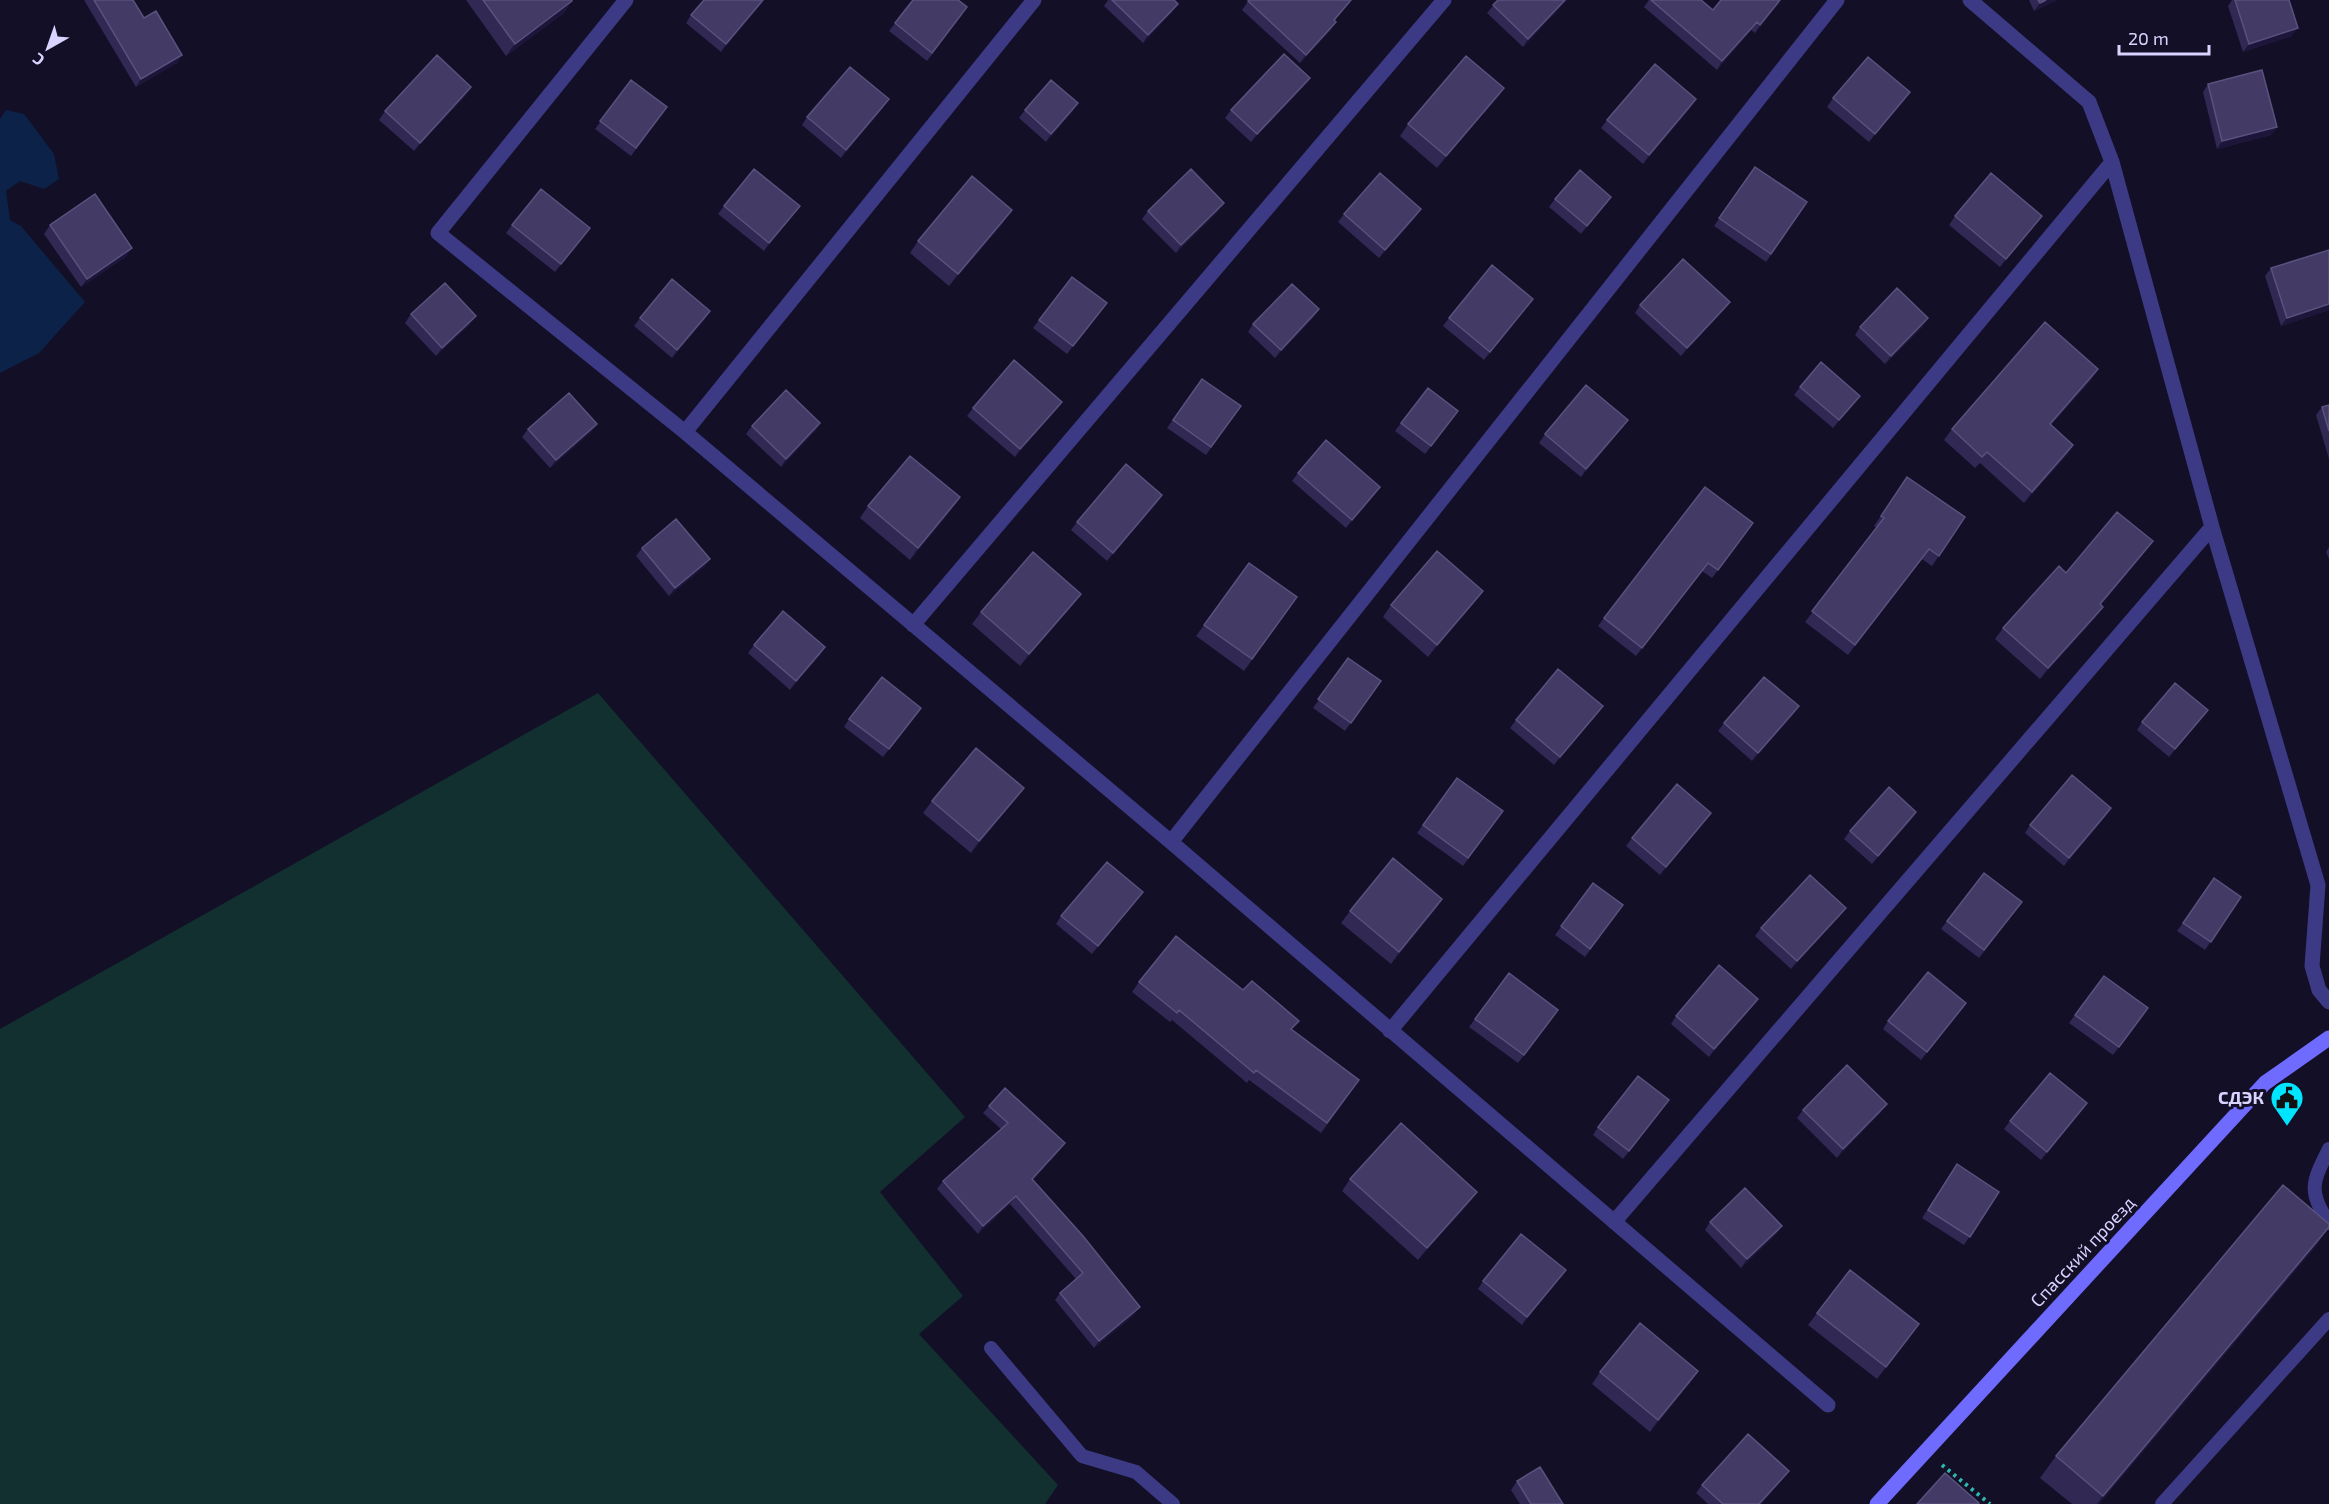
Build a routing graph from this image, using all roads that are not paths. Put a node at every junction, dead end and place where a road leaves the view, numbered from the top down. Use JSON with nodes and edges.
{"nodes":[{"id":1,"x":626,"y":0,"type":"edge"},
{"id":2,"x":1034,"y":0,"type":"edge"},
{"id":3,"x":1444,"y":0,"type":"edge"},
{"id":4,"x":1837,"y":0,"type":"edge"},
{"id":5,"x":1970,"y":0,"type":"edge"},
{"id":6,"x":2112,"y":162,"type":"junction"},
{"id":7,"x":685,"y":432,"type":"junction"},
{"id":8,"x":2212,"y":527,"type":"junction"},
{"id":9,"x":913,"y":625,"type":"junction"},
{"id":10,"x":1171,"y":842,"type":"junction"},
{"id":11,"x":2329,"y":1002,"type":"edge"},
{"id":12,"x":1390,"y":1031,"type":"junction"},
{"id":13,"x":2329,"y":1038,"type":"edge"},
{"id":14,"x":2329,"y":1149,"type":"edge"},
{"id":15,"x":1614,"y":1222,"type":"junction"},
{"id":16,"x":2329,"y":1223,"type":"edge"},
{"id":17,"x":2329,"y":1319,"type":"edge"},
{"id":18,"x":991,"y":1348,"type":"dead end"},
{"id":19,"x":1828,"y":1405,"type":"dead end"},
{"id":20,"x":1173,"y":1504,"type":"edge"},
{"id":21,"x":1877,"y":1504,"type":"edge"},
{"id":22,"x":2162,"y":1504,"type":"edge"}],
"edges":[{"from":1,"to":7,"type":"street"},
{"from":2,"to":7,"type":"street"},
{"from":3,"to":9,"type":"street"},
{"from":4,"to":10,"type":"street"},
{"from":5,"to":6,"type":"street"},
{"from":6,"to":8,"type":"street"},
{"from":6,"to":12,"type":"street"},
{"from":7,"to":9,"type":"street"},
{"from":8,"to":11,"type":"street"},
{"from":8,"to":15,"type":"street"},
{"from":9,"to":10,"type":"street"},
{"from":10,"to":12,"type":"street"},
{"from":12,"to":15,"type":"street"},
{"from":13,"to":21,"type":"street","name":"Спасский проезд"},
{"from":14,"to":16,"type":"lane"},
{"from":15,"to":19,"type":"street"},
{"from":17,"to":22,"type":"lane"},
{"from":18,"to":20,"type":"lane"}]}
